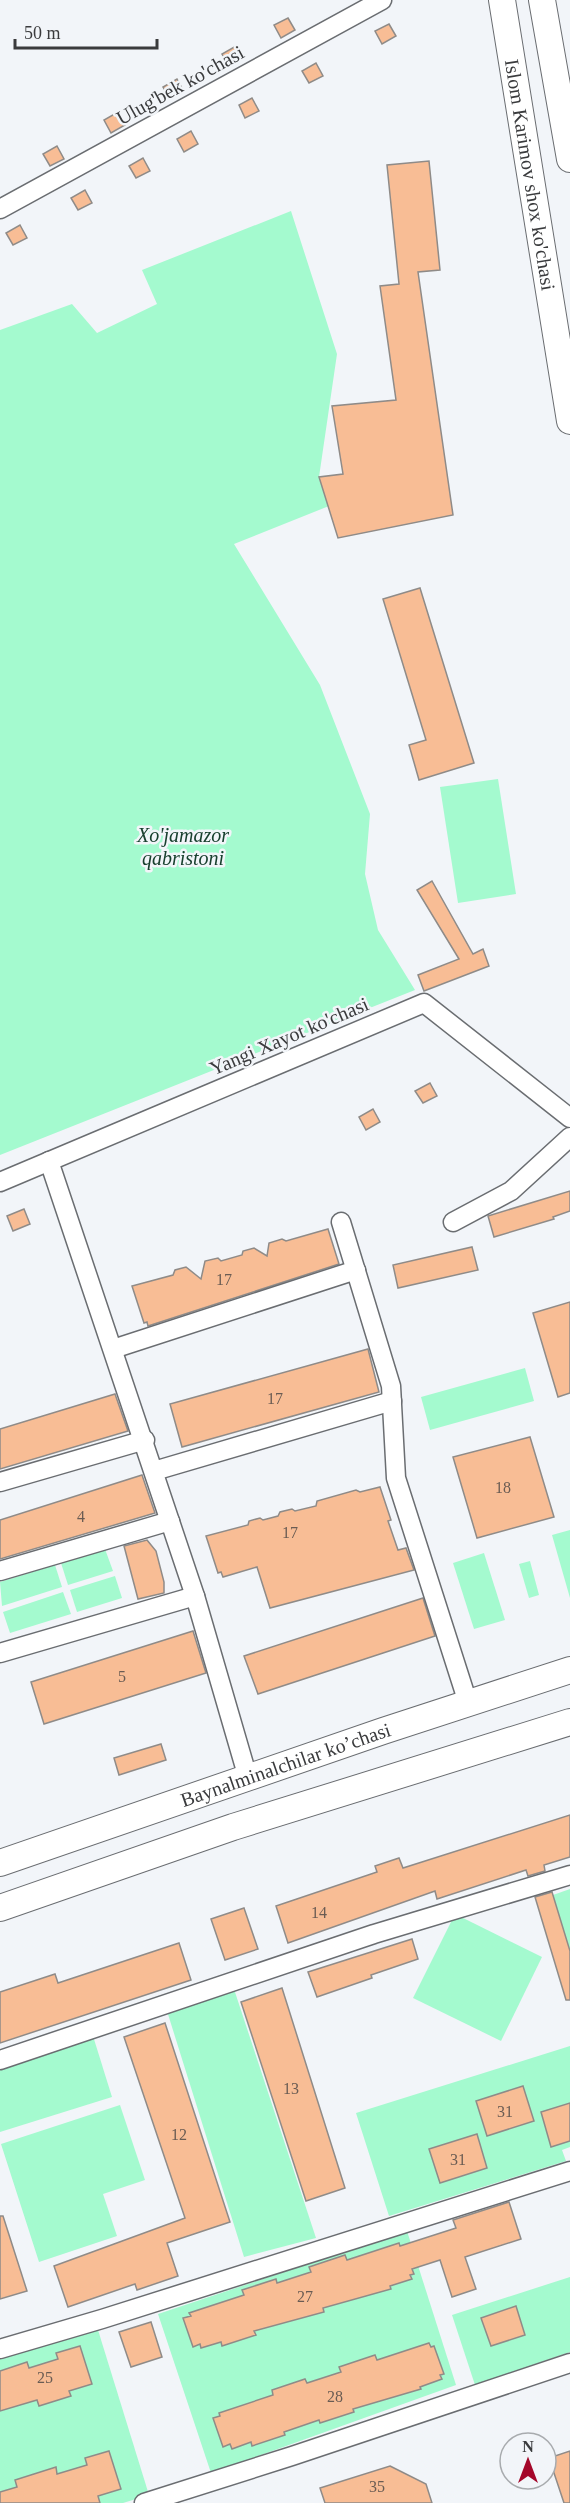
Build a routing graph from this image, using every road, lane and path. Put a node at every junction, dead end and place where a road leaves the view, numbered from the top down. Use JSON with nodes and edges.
{"nodes":[{"id":1,"x":382,"y":0,"type":"edge"},
{"id":2,"x":502,"y":0,"type":"edge"},
{"id":3,"x":542,"y":0,"type":"edge"},
{"id":4,"x":570,"y":159,"type":"edge"},
{"id":5,"x":0,"y":210,"type":"edge"},
{"id":6,"x":570,"y":421,"type":"edge"},
{"id":7,"x":570,"y":1118,"type":"edge"},
{"id":8,"x":570,"y":1137,"type":"edge"},
{"id":9,"x":50,"y":1161,"type":"junction"},
{"id":10,"x":0,"y":1182,"type":"edge"},
{"id":11,"x":341,"y":1222,"type":"dead end"},
{"id":12,"x":453,"y":1222,"type":"dead end"},
{"id":13,"x":356,"y":1270,"type":"junction"},
{"id":14,"x":113,"y":1348,"type":"junction"},
{"id":15,"x":392,"y":1401,"type":"junction"},
{"id":16,"x":144,"y":1440,"type":"junction"},
{"id":17,"x":154,"y":1471,"type":"junction"},
{"id":18,"x":0,"y":1482,"type":"edge"},
{"id":19,"x":170,"y":1521,"type":"junction"},
{"id":20,"x":0,"y":1571,"type":"edge"},
{"id":21,"x":195,"y":1596,"type":"junction"},
{"id":22,"x":0,"y":1653,"type":"edge"},
{"id":23,"x":570,"y":1670,"type":"edge"},
{"id":24,"x":468,"y":1703,"type":"junction"},
{"id":25,"x":570,"y":1722,"type":"edge"},
{"id":26,"x":249,"y":1778,"type":"junction"},
{"id":27,"x":0,"y":1863,"type":"edge"},
{"id":28,"x":570,"y":1875,"type":"edge"},
{"id":29,"x":0,"y":1908,"type":"edge"},
{"id":30,"x":0,"y":2060,"type":"edge"},
{"id":31,"x":570,"y":2171,"type":"edge"},
{"id":32,"x":0,"y":2349,"type":"edge"},
{"id":33,"x":570,"y":2363,"type":"edge"},
{"id":34,"x":144,"y":2503,"type":"edge"}],
"edges":[{"from":1,"to":5,"type":"street","name":"Ulug'bek ko'chasi"},
{"from":2,"to":6,"type":"main road","name":"Islom Karimov shox ko'chasi"},
{"from":3,"to":4,"type":"main road","name":"Islom Karimov shox ko'chasi"},
{"from":7,"to":9,"type":"street","name":"Yangi Xayot ko'chasi"},
{"from":8,"to":12,"type":"street"},
{"from":9,"to":10,"type":"street","name":"Yangi Xayot ko'chasi"},
{"from":9,"to":14,"type":"street"},
{"from":11,"to":13,"type":"street"},
{"from":13,"to":14,"type":"street"},
{"from":13,"to":15,"type":"street"},
{"from":14,"to":16,"type":"street"},
{"from":15,"to":17,"type":"street"},
{"from":15,"to":24,"type":"street"},
{"from":16,"to":17,"type":"street"},
{"from":16,"to":18,"type":"street"},
{"from":17,"to":19,"type":"street"},
{"from":19,"to":20,"type":"street"},
{"from":19,"to":21,"type":"street"},
{"from":21,"to":22,"type":"street"},
{"from":21,"to":26,"type":"street"},
{"from":23,"to":24,"type":"main road","name":"Baynalminalchilar ko’chasi"},
{"from":24,"to":26,"type":"main road","name":"Baynalminalchilar ko’chasi"},
{"from":25,"to":29,"type":"main road"},
{"from":26,"to":27,"type":"main road","name":"Baynalminalchilar ko’chasi"},
{"from":28,"to":30,"type":"street"},
{"from":31,"to":32,"type":"street"},
{"from":33,"to":34,"type":"street"}]}
